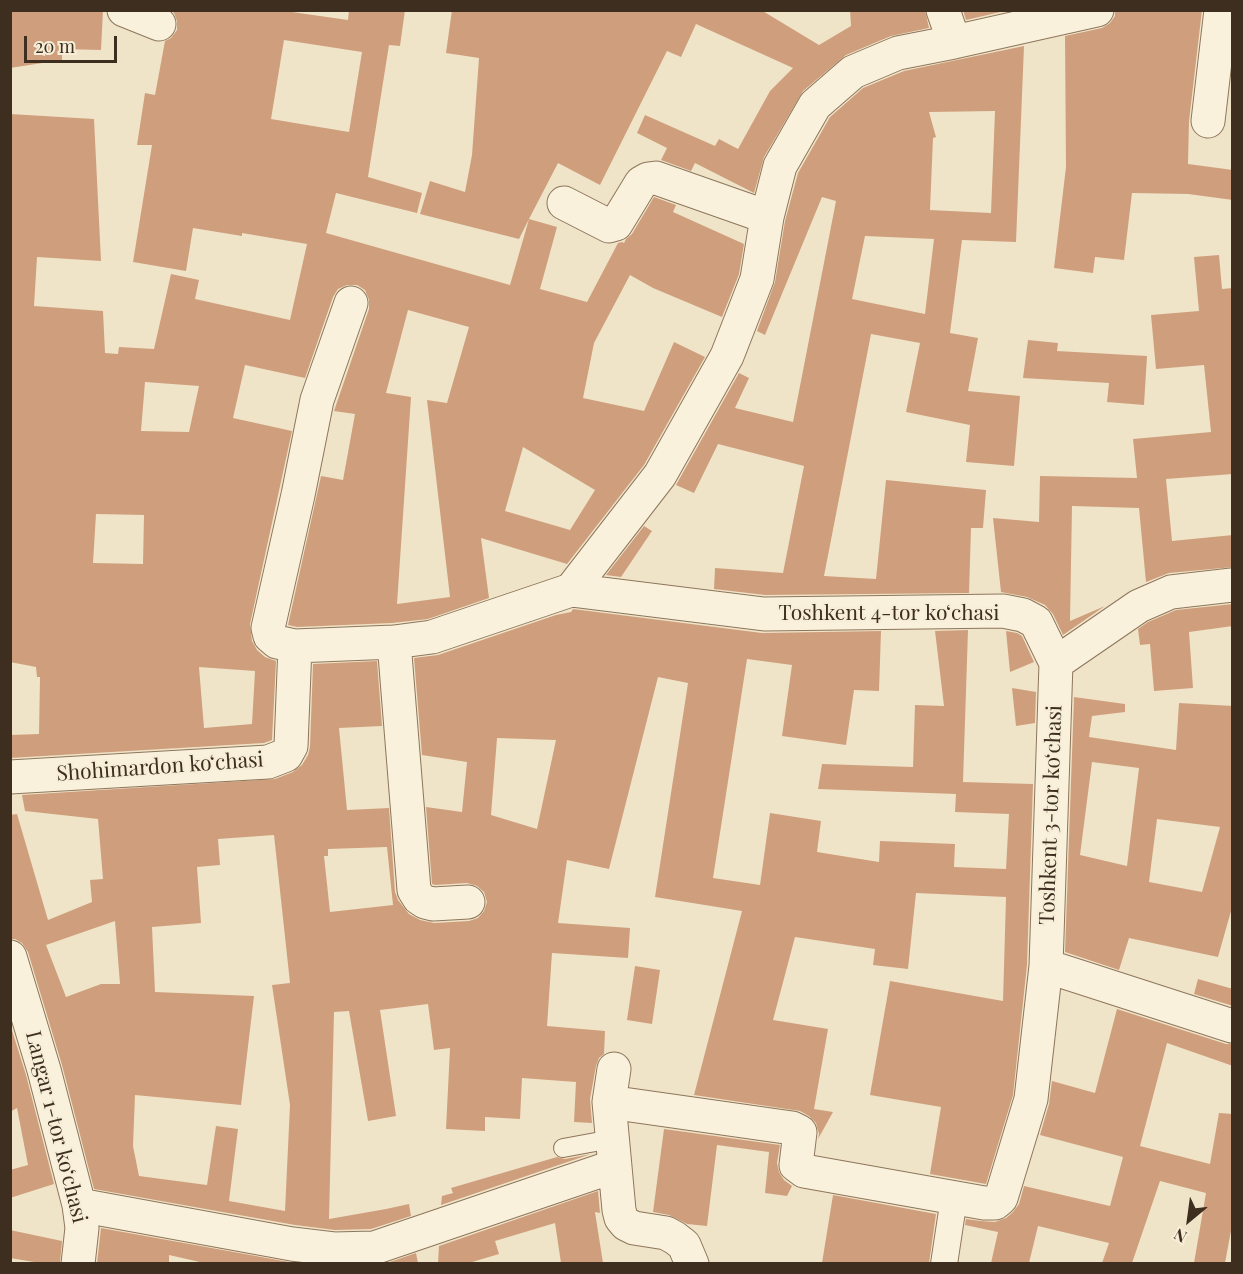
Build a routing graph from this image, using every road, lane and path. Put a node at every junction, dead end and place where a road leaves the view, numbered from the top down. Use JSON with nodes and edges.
{"nodes":[{"id":1,"x":124,"y":10,"type":"edge"},
{"id":2,"x":943,"y":10,"type":"edge"},
{"id":3,"x":1097,"y":10,"type":"edge"},
{"id":4,"x":1221,"y":10,"type":"edge"},
{"id":5,"x":159,"y":24,"type":"dead end"},
{"id":6,"x":954,"y":42,"type":"junction"},
{"id":7,"x":1208,"y":122,"type":"dead end"},
{"id":8,"x":564,"y":204,"type":"dead end"},
{"id":9,"x":767,"y":217,"type":"junction"},
{"id":10,"x":351,"y":303,"type":"dead end"},
{"id":11,"x":1233,"y":585,"type":"edge"},
{"id":12,"x":571,"y":590,"type":"junction"},
{"id":13,"x":393,"y":642,"type":"junction"},
{"id":14,"x":295,"y":646,"type":"junction"},
{"id":15,"x":1056,"y":663,"type":"junction"},
{"id":16,"x":10,"y":777,"type":"edge"},
{"id":17,"x":468,"y":902,"type":"dead end"},
{"id":18,"x":10,"y":957,"type":"edge"},
{"id":19,"x":1046,"y":966,"type":"junction"},
{"id":20,"x":1233,"y":1026,"type":"edge"},
{"id":21,"x":614,"y":1069,"type":"dead end"},
{"id":22,"x":609,"y":1102,"type":"junction"},
{"id":23,"x":563,"y":1148,"type":"dead end"},
{"id":24,"x":613,"y":1152,"type":"junction"},
{"id":25,"x":954,"y":1198,"type":"junction"},
{"id":26,"x":79,"y":1205,"type":"junction"},
{"id":27,"x":78,"y":1263,"type":"edge"},
{"id":28,"x":692,"y":1263,"type":"edge"},
{"id":29,"x":944,"y":1263,"type":"edge"}],
"edges":[{"from":1,"to":5,"type":"street"},
{"from":2,"to":6,"type":"street"},
{"from":3,"to":6,"type":"street"},
{"from":4,"to":7,"type":"street"},
{"from":6,"to":9,"type":"street"},
{"from":8,"to":9,"type":"street"},
{"from":9,"to":12,"type":"street"},
{"from":10,"to":14,"type":"street"},
{"from":11,"to":15,"type":"street"},
{"from":12,"to":13,"type":"street"},
{"from":12,"to":15,"type":"street","name":"Toshkent 4-tor koʻchasi"},
{"from":13,"to":14,"type":"street"},
{"from":13,"to":17,"type":"street"},
{"from":14,"to":16,"type":"street","name":"Shohimardon koʻchasi"},
{"from":15,"to":19,"type":"street","name":"Toshkent 3-tor koʻchasi"},
{"from":18,"to":26,"type":"street","name":"Langar 1-tor koʻchasi"},
{"from":19,"to":20,"type":"street"},
{"from":19,"to":25,"type":"street","name":"Toshkent 3-tor koʻchasi"},
{"from":21,"to":22,"type":"street"},
{"from":22,"to":24,"type":"street"},
{"from":22,"to":25,"type":"street","name":"Toshkent 3-tor koʻchasi"},
{"from":23,"to":24,"type":"lane"},
{"from":24,"to":26,"type":"street"},
{"from":24,"to":28,"type":"street"},
{"from":25,"to":29,"type":"street"},
{"from":26,"to":27,"type":"street","name":"Langar 1-tor koʻchasi"}]}
